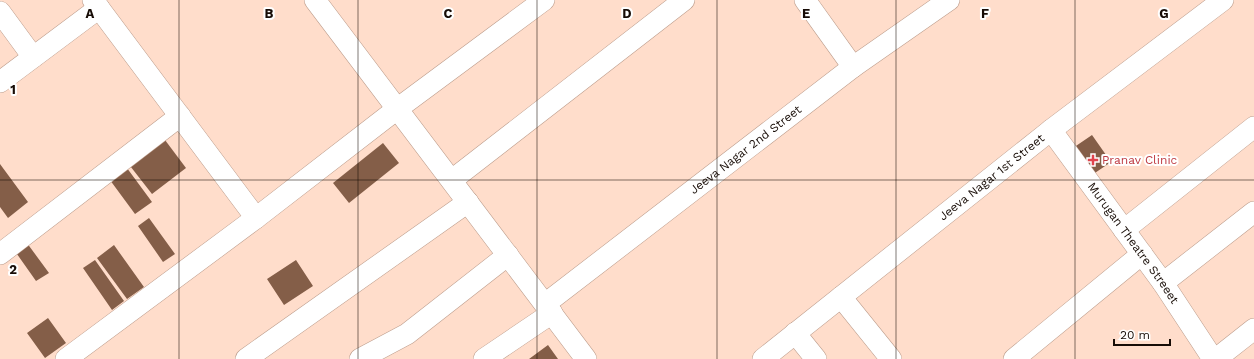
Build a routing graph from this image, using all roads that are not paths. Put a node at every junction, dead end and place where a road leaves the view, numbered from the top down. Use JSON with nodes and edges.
{"nodes":[{"id":1,"x":315,"y":0,"type":"edge"},
{"id":2,"x":544,"y":0,"type":"edge"},
{"id":3,"x":684,"y":0,"type":"edge"},
{"id":4,"x":805,"y":0,"type":"edge"},
{"id":5,"x":949,"y":0,"type":"edge"},
{"id":6,"x":1223,"y":0,"type":"edge"},
{"id":7,"x":96,"y":4,"type":"edge"},
{"id":8,"x":0,"y":12,"type":"edge"},
{"id":9,"x":33,"y":58,"type":"junction"},
{"id":10,"x":853,"y":67,"type":"junction"},
{"id":11,"x":0,"y":82,"type":"edge"},
{"id":12,"x":397,"y":108,"type":"junction"},
{"id":13,"x":180,"y":116,"type":"junction"},
{"id":14,"x":1254,"y":127,"type":"edge"},
{"id":15,"x":1051,"y":130,"type":"junction"},
{"id":16,"x":452,"y":180,"type":"junction"},
{"id":17,"x":468,"y":202,"type":"junction"},
{"id":18,"x":1254,"y":212,"type":"edge"},
{"id":19,"x":256,"y":218,"type":"junction"},
{"id":20,"x":1124,"y":230,"type":"junction"},
{"id":21,"x":0,"y":254,"type":"edge"},
{"id":22,"x":1142,"y":254,"type":"junction"},
{"id":23,"x":508,"y":255,"type":"junction"},
{"id":24,"x":1163,"y":283,"type":"junction"},
{"id":25,"x":841,"y":297,"type":"junction"},
{"id":26,"x":548,"y":309,"type":"junction"},
{"id":27,"x":1254,"y":329,"type":"edge"},
{"id":28,"x":795,"y":333,"type":"junction"},
{"id":29,"x":1210,"y":357,"type":"edge"},
{"id":30,"x":66,"y":359,"type":"edge"},
{"id":31,"x":246,"y":359,"type":"edge"},
{"id":32,"x":360,"y":359,"type":"edge"},
{"id":33,"x":484,"y":359,"type":"edge"},
{"id":34,"x":586,"y":359,"type":"edge"},
{"id":35,"x":763,"y":359,"type":"edge"},
{"id":36,"x":816,"y":359,"type":"edge"},
{"id":37,"x":890,"y":359,"type":"edge"},
{"id":38,"x":1014,"y":359,"type":"edge"}],
"edges":[{"from":1,"to":12,"type":"street"},
{"from":2,"to":12,"type":"street"},
{"from":3,"to":16,"type":"street"},
{"from":4,"to":10,"type":"street"},
{"from":5,"to":10,"type":"street","name":"Jeeva Nagar 2nd Street"},
{"from":6,"to":15,"type":"street","name":"Jeeva Nagar 1st Street"},
{"from":7,"to":9,"type":"street"},
{"from":7,"to":13,"type":"street"},
{"from":8,"to":9,"type":"street"},
{"from":9,"to":11,"type":"street"},
{"from":10,"to":26,"type":"street","name":"Jeeva Nagar 2nd Street"},
{"from":12,"to":16,"type":"street"},
{"from":12,"to":19,"type":"street"},
{"from":13,"to":19,"type":"street"},
{"from":13,"to":21,"type":"street"},
{"from":14,"to":20,"type":"street"},
{"from":15,"to":20,"type":"street","name":"Murugan Theatre Streeet"},
{"from":15,"to":25,"type":"street","name":"Jeeva Nagar 1st Street"},
{"from":16,"to":17,"type":"street"},
{"from":17,"to":23,"type":"street"},
{"from":17,"to":31,"type":"street"},
{"from":18,"to":24,"type":"street"},
{"from":19,"to":30,"type":"street"},
{"from":20,"to":22,"type":"street","name":"Murugan Theatre Streeet"},
{"from":22,"to":24,"type":"street","name":"Murugan Theatre Streeet"},
{"from":22,"to":38,"type":"street"},
{"from":23,"to":26,"type":"street"},
{"from":23,"to":32,"type":"street"},
{"from":24,"to":29,"type":"street","name":"Murugan Theatre Streeet"},
{"from":25,"to":28,"type":"street","name":"Jeeva Nagar 1st Street"},
{"from":25,"to":37,"type":"street"},
{"from":26,"to":33,"type":"street","name":"Jeeva Nagar 2nd Street"},
{"from":26,"to":34,"type":"street"},
{"from":27,"to":29,"type":"street"},
{"from":28,"to":35,"type":"street","name":"Jeeva Nagar 1st Street"},
{"from":28,"to":36,"type":"street"}]}
